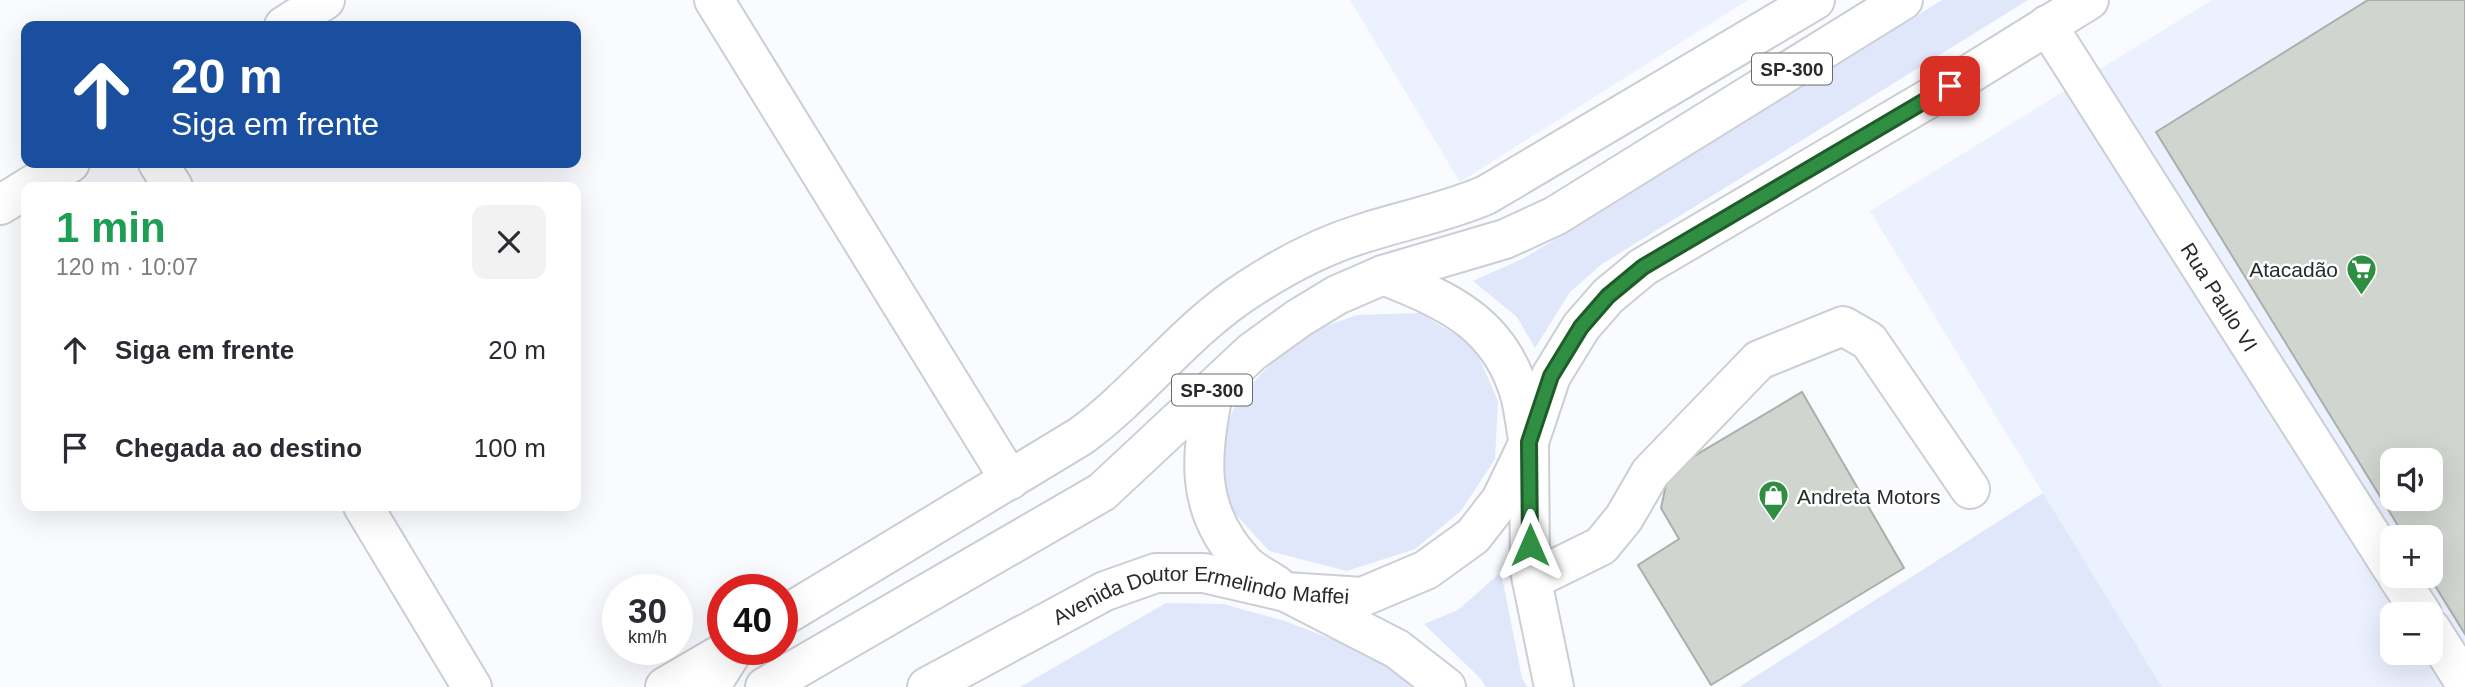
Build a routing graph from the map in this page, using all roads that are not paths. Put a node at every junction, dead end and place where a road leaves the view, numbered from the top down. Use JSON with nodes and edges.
{"nodes":[{"id":1,"x":325,"y":0,"type":"edge"},
{"id":2,"x":714,"y":0,"type":"edge"},
{"id":3,"x":1815,"y":0,"type":"edge"},
{"id":4,"x":1903,"y":0,"type":"edge"},
{"id":5,"x":2089,"y":0,"type":"edge"},
{"id":6,"x":292,"y":21,"type":"edge"},
{"id":7,"x":2047,"y":25,"type":"junction"},
{"id":8,"x":62,"y":168,"type":"edge"},
{"id":9,"x":38,"y":182,"type":"edge"},
{"id":10,"x":21,"y":192,"type":"edge"},
{"id":11,"x":0,"y":205,"type":"edge"},
{"id":12,"x":1383,"y":275,"type":"junction"},
{"id":13,"x":1214,"y":388,"type":"junction"},
{"id":14,"x":1529,"y":442,"type":"junction"},
{"id":15,"x":1010,"y":480,"type":"junction"},
{"id":16,"x":1970,"y":489,"type":"dead end"},
{"id":17,"x":366,"y":511,"type":"edge"},
{"id":18,"x":2380,"y":549,"type":"edge"},
{"id":19,"x":1532,"y":580,"type":"junction"},
{"id":20,"x":1286,"y":592,"type":"junction"},
{"id":21,"x":798,"y":607,"type":"edge"},
{"id":22,"x":2443,"y":648,"type":"edge"},
{"id":23,"x":707,"y":663,"type":"edge"},
{"id":24,"x":723,"y":665,"type":"edge"},
{"id":25,"x":2465,"y":683,"type":"edge"},
{"id":26,"x":472,"y":687,"type":"edge"},
{"id":27,"x":665,"y":687,"type":"edge"},
{"id":28,"x":710,"y":687,"type":"edge"},
{"id":29,"x":765,"y":687,"type":"edge"},
{"id":30,"x":927,"y":687,"type":"edge"},
{"id":31,"x":1446,"y":687,"type":"edge"},
{"id":32,"x":1554,"y":687,"type":"edge"}],
"edges":[{"from":1,"to":6,"type":"street"},
{"from":2,"to":15,"type":"street"},
{"from":3,"to":15,"type":"street"},
{"from":4,"to":12,"type":"street","number":"SP-300"},
{"from":5,"to":7,"type":"street","name":"Avenida Doutor Ermelindo Maffei"},
{"from":7,"to":14,"type":"street","name":"Avenida Doutor Ermelindo Maffei"},
{"from":7,"to":18,"type":"street","name":"Rua Paulo VI"},
{"from":8,"to":9,"type":"street"},
{"from":10,"to":11,"type":"street"},
{"from":12,"to":13,"type":"street","number":"SP-300"},
{"from":12,"to":14,"type":"street"},
{"from":13,"to":20,"type":"street"},
{"from":13,"to":29,"type":"street","number":"SP-300"},
{"from":14,"to":19,"type":"street"},
{"from":14,"to":20,"type":"street","name":"Avenida Doutor Ermelindo Maffei"},
{"from":15,"to":21,"type":"street"},
{"from":16,"to":19,"type":"street"},
{"from":17,"to":26,"type":"street"},
{"from":19,"to":32,"type":"street"},
{"from":20,"to":30,"type":"street","name":"Avenida Doutor Ermelindo Maffei"},
{"from":20,"to":31,"type":"street"},
{"from":22,"to":25,"type":"street"},
{"from":23,"to":27,"type":"street"},
{"from":24,"to":28,"type":"street"}]}
